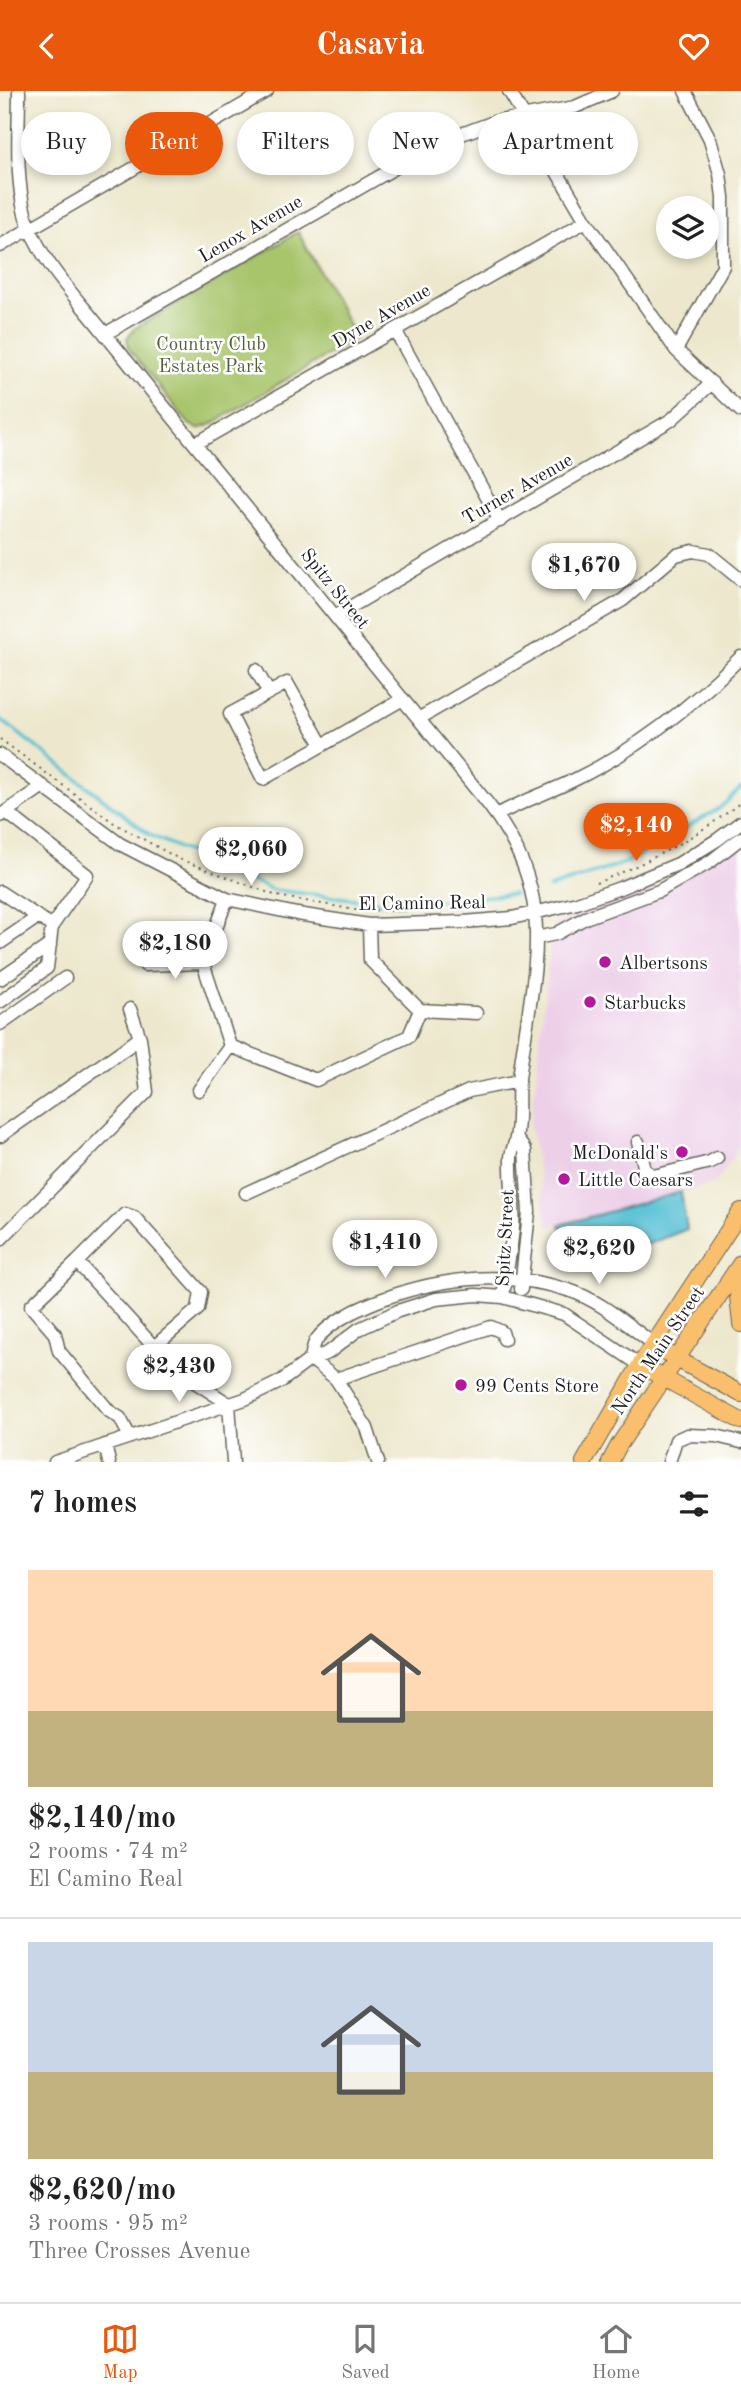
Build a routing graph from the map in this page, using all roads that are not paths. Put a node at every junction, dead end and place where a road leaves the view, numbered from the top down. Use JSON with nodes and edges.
{"nodes":[{"id":1,"x":19,"y":91,"type":"edge"},
{"id":2,"x":267,"y":91,"type":"edge"},
{"id":3,"x":509,"y":91,"type":"edge"},
{"id":4,"x":612,"y":91,"type":"edge"},
{"id":5,"x":684,"y":91,"type":"edge"},
{"id":6,"x":521,"y":112,"type":"edge"},
{"id":7,"x":550,"y":112,"type":"edge"},
{"id":8,"x":478,"y":127,"type":"edge"},
{"id":9,"x":559,"y":175,"type":"edge"},
{"id":10,"x":586,"y":221,"type":"junction"},
{"id":11,"x":30,"y":228,"type":"junction"},
{"id":12,"x":0,"y":246,"type":"edge"},
{"id":13,"x":395,"y":330,"type":"junction"},
{"id":14,"x":105,"y":334,"type":"junction"},
{"id":15,"x":676,"y":349,"type":"junction"},
{"id":16,"x":712,"y":383,"type":"junction"},
{"id":17,"x":741,"y":411,"type":"edge"},
{"id":18,"x":195,"y":444,"type":"junction"},
{"id":19,"x":500,"y":521,"type":"junction"},
{"id":20,"x":741,"y":579,"type":"edge"},
{"id":21,"x":335,"y":616,"type":"junction"},
{"id":22,"x":741,"y":657,"type":"edge"},
{"id":23,"x":256,"y":670,"type":"dead end"},
{"id":24,"x":269,"y":693,"type":"junction"},
{"id":25,"x":403,"y":699,"type":"junction"},
{"id":26,"x":420,"y":718,"type":"junction"},
{"id":27,"x":322,"y":745,"type":"junction"},
{"id":28,"x":0,"y":755,"type":"edge"},
{"id":29,"x":43,"y":786,"type":"junction"},
{"id":30,"x":3,"y":814,"type":"edge"},
{"id":31,"x":497,"y":815,"type":"junction"},
{"id":32,"x":741,"y":822,"type":"edge"},
{"id":33,"x":741,"y":838,"type":"edge"},
{"id":34,"x":0,"y":892,"type":"edge"},
{"id":35,"x":227,"y":899,"type":"junction"},
{"id":36,"x":535,"y":913,"type":"junction"},
{"id":37,"x":38,"y":916,"type":"junction"},
{"id":38,"x":369,"y":925,"type":"junction"},
{"id":39,"x":52,"y":926,"type":"junction"},
{"id":40,"x":537,"y":938,"type":"junction"},
{"id":41,"x":0,"y":943,"type":"edge"},
{"id":42,"x":50,"y":945,"type":"junction"},
{"id":43,"x":203,"y":963,"type":"junction"},
{"id":44,"x":145,"y":965,"type":"dead end"},
{"id":45,"x":65,"y":978,"type":"dead end"},
{"id":46,"x":0,"y":979,"type":"edge"},
{"id":47,"x":0,"y":1002,"type":"edge"},
{"id":48,"x":130,"y":1009,"type":"dead end"},
{"id":49,"x":420,"y":1010,"type":"junction"},
{"id":50,"x":476,"y":1013,"type":"dead end"},
{"id":51,"x":0,"y":1024,"type":"edge"},
{"id":52,"x":139,"y":1038,"type":"junction"},
{"id":53,"x":230,"y":1046,"type":"junction"},
{"id":54,"x":519,"y":1081,"type":"junction"},
{"id":55,"x":199,"y":1090,"type":"dead end"},
{"id":56,"x":0,"y":1136,"type":"edge"},
{"id":57,"x":516,"y":1138,"type":"junction"},
{"id":58,"x":638,"y":1142,"type":"dead end"},
{"id":59,"x":717,"y":1158,"type":"dead end"},
{"id":60,"x":246,"y":1192,"type":"dead end"},
{"id":61,"x":741,"y":1211,"type":"edge"},
{"id":62,"x":0,"y":1240,"type":"edge"},
{"id":63,"x":77,"y":1262,"type":"junction"},
{"id":64,"x":741,"y":1263,"type":"edge"},
{"id":65,"x":506,"y":1280,"type":"junction"},
{"id":66,"x":522,"y":1281,"type":"junction"},
{"id":67,"x":741,"y":1283,"type":"edge"},
{"id":68,"x":503,"y":1297,"type":"junction"},
{"id":69,"x":520,"y":1300,"type":"junction"},
{"id":70,"x":741,"y":1324,"type":"edge"},
{"id":71,"x":504,"y":1339,"type":"dead end"},
{"id":72,"x":654,"y":1344,"type":"junction"},
{"id":73,"x":154,"y":1347,"type":"junction"},
{"id":74,"x":311,"y":1359,"type":"junction"},
{"id":75,"x":677,"y":1359,"type":"junction"},
{"id":76,"x":640,"y":1365,"type":"junction"},
{"id":77,"x":665,"y":1378,"type":"junction"},
{"id":78,"x":336,"y":1379,"type":"junction"},
{"id":79,"x":741,"y":1394,"type":"edge"},
{"id":80,"x":229,"y":1404,"type":"junction"},
{"id":81,"x":741,"y":1421,"type":"edge"},
{"id":82,"x":130,"y":1437,"type":"junction"},
{"id":83,"x":741,"y":1441,"type":"edge"},
{"id":84,"x":105,"y":1445,"type":"junction"},
{"id":85,"x":55,"y":1462,"type":"edge"},
{"id":86,"x":109,"y":1462,"type":"edge"},
{"id":87,"x":233,"y":1462,"type":"edge"},
{"id":88,"x":378,"y":1462,"type":"edge"},
{"id":89,"x":584,"y":1462,"type":"edge"},
{"id":90,"x":610,"y":1462,"type":"edge"},
{"id":91,"x":669,"y":1462,"type":"edge"}],
"edges":[{"from":1,"to":11,"type":"street","name":"Spitz Street"},
{"from":2,"to":11,"type":"street"},
{"from":3,"to":6,"type":"street"},
{"from":4,"to":7,"type":"street","name":"Lenox Avenue"},
{"from":5,"to":15,"type":"street"},
{"from":8,"to":14,"type":"street","name":"Lenox Avenue"},
{"from":9,"to":10,"type":"street"},
{"from":10,"to":13,"type":"street","name":"Dyne Avenue"},
{"from":10,"to":15,"type":"street"},
{"from":11,"to":12,"type":"street"},
{"from":11,"to":14,"type":"street","name":"Spitz Street"},
{"from":13,"to":18,"type":"street","name":"Dyne Avenue"},
{"from":13,"to":19,"type":"street"},
{"from":14,"to":18,"type":"street","name":"Spitz Street"},
{"from":15,"to":16,"type":"street"},
{"from":16,"to":17,"type":"street"},
{"from":16,"to":19,"type":"street","name":"Turner Avenue"},
{"from":18,"to":21,"type":"street","name":"Spitz Street"},
{"from":19,"to":21,"type":"street","name":"Turner Avenue"},
{"from":20,"to":26,"type":"street"},
{"from":21,"to":25,"type":"street","name":"Spitz Street"},
{"from":22,"to":31,"type":"street"},
{"from":23,"to":24,"type":"street"},
{"from":24,"to":27,"type":"street"},
{"from":24,"to":27,"type":"street"},
{"from":25,"to":26,"type":"street","name":"Spitz Street"},
{"from":25,"to":27,"type":"street"},
{"from":26,"to":31,"type":"street","name":"Spitz Street"},
{"from":28,"to":29,"type":"street","name":"El Camino Real"},
{"from":29,"to":30,"type":"street"},
{"from":29,"to":35,"type":"street","name":"El Camino Real"},
{"from":30,"to":39,"type":"street"},
{"from":31,"to":36,"type":"street","name":"Spitz Street"},
{"from":32,"to":36,"type":"street","name":"El Camino Real"},
{"from":33,"to":40,"type":"street"},
{"from":34,"to":37,"type":"street"},
{"from":35,"to":38,"type":"street","name":"El Camino Real"},
{"from":35,"to":43,"type":"street"},
{"from":36,"to":38,"type":"street","name":"El Camino Real"},
{"from":36,"to":40,"type":"street","name":"Spitz Street"},
{"from":37,"to":39,"type":"street"},
{"from":37,"to":41,"type":"street"},
{"from":38,"to":49,"type":"street"},
{"from":39,"to":42,"type":"street"},
{"from":40,"to":54,"type":"street","name":"Spitz Street"},
{"from":42,"to":46,"type":"street"},
{"from":42,"to":47,"type":"street"},
{"from":43,"to":44,"type":"street"},
{"from":43,"to":53,"type":"street"},
{"from":45,"to":51,"type":"street"},
{"from":48,"to":52,"type":"street"},
{"from":49,"to":50,"type":"street"},
{"from":49,"to":53,"type":"street"},
{"from":52,"to":56,"type":"street"},
{"from":52,"to":62,"type":"street"},
{"from":53,"to":55,"type":"street"},
{"from":54,"to":57,"type":"street","name":"Spitz Street"},
{"from":54,"to":60,"type":"street"},
{"from":57,"to":65,"type":"street","name":"Spitz Street"},
{"from":57,"to":66,"type":"street","name":"Spitz Street"},
{"from":58,"to":59,"type":"street"},
{"from":61,"to":72,"type":"main road","name":"North Main Street"},
{"from":63,"to":73,"type":"street"},
{"from":63,"to":73,"type":"street"},
{"from":63,"to":82,"type":"street"},
{"from":64,"to":75,"type":"main road","name":"North Main Street"},
{"from":65,"to":66,"type":"street"},
{"from":65,"to":68,"type":"street","name":"Spitz Street"},
{"from":65,"to":74,"type":"street"},
{"from":66,"to":69,"type":"street","name":"Spitz Street"},
{"from":66,"to":72,"type":"street"},
{"from":67,"to":70,"type":"main road"},
{"from":68,"to":69,"type":"street"},
{"from":68,"to":74,"type":"street"},
{"from":69,"to":76,"type":"street"},
{"from":71,"to":78,"type":"street"},
{"from":72,"to":75,"type":"main road"},
{"from":72,"to":76,"type":"main road","name":"North Main Street"},
{"from":73,"to":80,"type":"street"},
{"from":74,"to":78,"type":"street"},
{"from":74,"to":80,"type":"street"},
{"from":75,"to":77,"type":"main road","name":"North Main Street"},
{"from":75,"to":79,"type":"main road"},
{"from":76,"to":77,"type":"main road"},
{"from":76,"to":89,"type":"main road","name":"North Main Street"},
{"from":77,"to":81,"type":"main road"},
{"from":77,"to":90,"type":"main road","name":"North Main Street"},
{"from":78,"to":88,"type":"street"},
{"from":80,"to":82,"type":"street"},
{"from":80,"to":87,"type":"street"},
{"from":82,"to":84,"type":"street"},
{"from":83,"to":91,"type":"street"},
{"from":84,"to":85,"type":"street"},
{"from":84,"to":86,"type":"street"}]}
